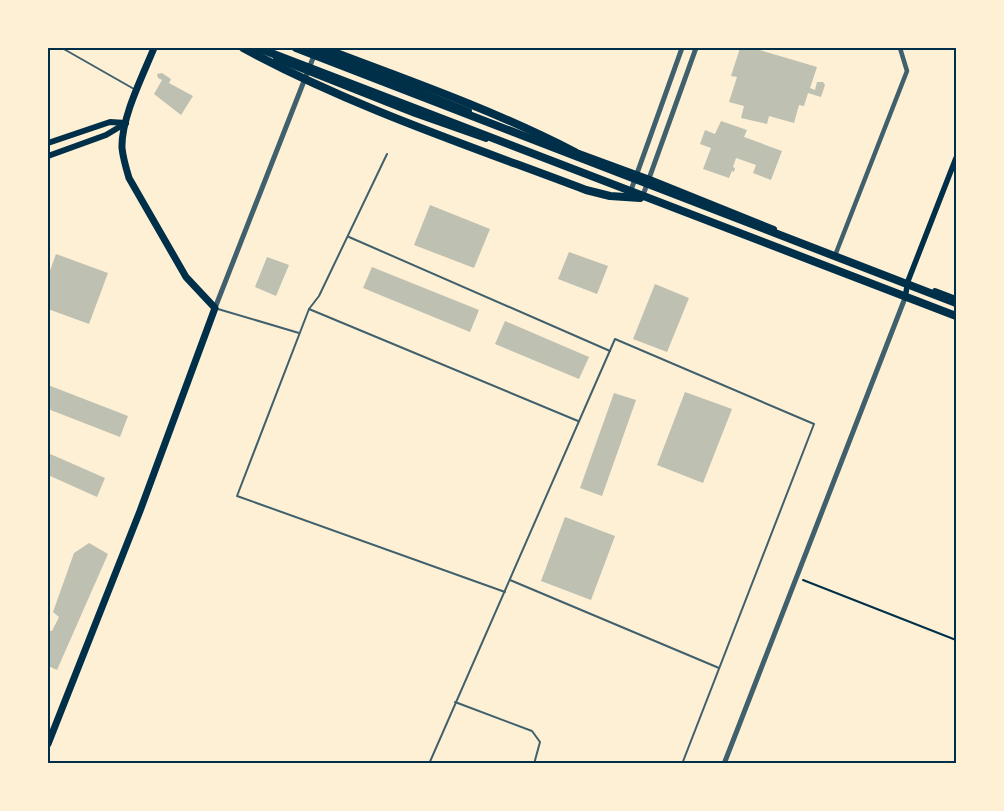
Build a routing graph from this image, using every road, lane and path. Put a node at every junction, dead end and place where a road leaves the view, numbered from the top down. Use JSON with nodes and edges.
{"nodes":[{"id":1,"x":62,"y":48,"type":"edge"},
{"id":2,"x":154,"y":48,"type":"edge"},
{"id":3,"x":243,"y":48,"type":"edge"},
{"id":4,"x":250,"y":48,"type":"edge"},
{"id":5,"x":258,"y":48,"type":"edge"},
{"id":6,"x":296,"y":48,"type":"edge"},
{"id":7,"x":317,"y":48,"type":"edge"},
{"id":8,"x":682,"y":48,"type":"edge"},
{"id":9,"x":696,"y":48,"type":"edge"},
{"id":10,"x":900,"y":48,"type":"edge"},
{"id":11,"x":307,"y":72,"type":"junction"},
{"id":12,"x":137,"y":91,"type":"junction"},
{"id":13,"x":126,"y":123,"type":"junction"},
{"id":14,"x":48,"y":143,"type":"edge"},
{"id":15,"x":575,"y":152,"type":"junction"},
{"id":16,"x":387,"y":154,"type":"dead end"},
{"id":17,"x":48,"y":156,"type":"edge"},
{"id":18,"x":956,"y":158,"type":"edge"},
{"id":19,"x":636,"y":174,"type":"junction"},
{"id":20,"x":650,"y":179,"type":"junction"},
{"id":21,"x":630,"y":194,"type":"junction"},
{"id":22,"x":642,"y":198,"type":"junction"},
{"id":23,"x":348,"y":237,"type":"junction"},
{"id":24,"x":836,"y":254,"type":"junction"},
{"id":25,"x":908,"y":281,"type":"junction"},
{"id":26,"x":904,"y":298,"type":"junction"},
{"id":27,"x":956,"y":301,"type":"edge"},
{"id":28,"x":215,"y":308,"type":"junction"},
{"id":29,"x":309,"y":309,"type":"junction"},
{"id":30,"x":956,"y":317,"type":"edge"},
{"id":31,"x":300,"y":333,"type":"junction"},
{"id":32,"x":610,"y":351,"type":"junction"},
{"id":33,"x":578,"y":420,"type":"junction"},
{"id":34,"x":796,"y":578,"type":"junction"},
{"id":35,"x":510,"y":580,"type":"junction"},
{"id":36,"x":505,"y":592,"type":"junction"},
{"id":37,"x":956,"y":640,"type":"edge"},
{"id":38,"x":719,"y":668,"type":"junction"},
{"id":39,"x":455,"y":702,"type":"junction"},
{"id":40,"x":48,"y":744,"type":"edge"},
{"id":41,"x":429,"y":764,"type":"edge"},
{"id":42,"x":534,"y":764,"type":"edge"},
{"id":43,"x":682,"y":764,"type":"edge"},
{"id":44,"x":724,"y":764,"type":"edge"}],
"edges":[{"from":1,"to":12,"type":"lane"},
{"from":2,"to":12,"type":"highway"},
{"from":3,"to":22,"type":"highway"},
{"from":4,"to":11,"type":"main road"},
{"from":5,"to":30,"type":"highway"},
{"from":6,"to":27,"type":"highway"},
{"from":7,"to":11,"type":"street"},
{"from":7,"to":15,"type":"main road"},
{"from":7,"to":15,"type":"highway"},
{"from":8,"to":19,"type":"street"},
{"from":9,"to":20,"type":"street"},
{"from":10,"to":24,"type":"street"},
{"from":11,"to":21,"type":"main road"},
{"from":11,"to":28,"type":"street"},
{"from":12,"to":13,"type":"highway"},
{"from":13,"to":14,"type":"main road"},
{"from":13,"to":17,"type":"main road"},
{"from":13,"to":28,"type":"highway"},
{"from":15,"to":19,"type":"main road"},
{"from":16,"to":23,"type":"lane"},
{"from":18,"to":25,"type":"main road"},
{"from":19,"to":20,"type":"main road"},
{"from":19,"to":21,"type":"street"},
{"from":20,"to":22,"type":"street"},
{"from":20,"to":24,"type":"main road"},
{"from":21,"to":22,"type":"main road"},
{"from":22,"to":26,"type":"main road"},
{"from":23,"to":29,"type":"lane"},
{"from":23,"to":32,"type":"lane"},
{"from":24,"to":25,"type":"main road"},
{"from":25,"to":26,"type":"main road"},
{"from":25,"to":27,"type":"main road"},
{"from":26,"to":30,"type":"main road"},
{"from":26,"to":34,"type":"street"},
{"from":28,"to":31,"type":"lane"},
{"from":28,"to":40,"type":"highway"},
{"from":29,"to":31,"type":"lane"},
{"from":29,"to":33,"type":"lane"},
{"from":31,"to":36,"type":"lane"},
{"from":32,"to":33,"type":"lane"},
{"from":32,"to":38,"type":"lane"},
{"from":33,"to":35,"type":"lane"},
{"from":34,"to":37,"type":"path"},
{"from":34,"to":44,"type":"street"},
{"from":35,"to":36,"type":"lane"},
{"from":35,"to":38,"type":"lane"},
{"from":36,"to":39,"type":"lane"},
{"from":38,"to":43,"type":"lane"},
{"from":39,"to":41,"type":"lane"},
{"from":39,"to":42,"type":"lane"}]}
